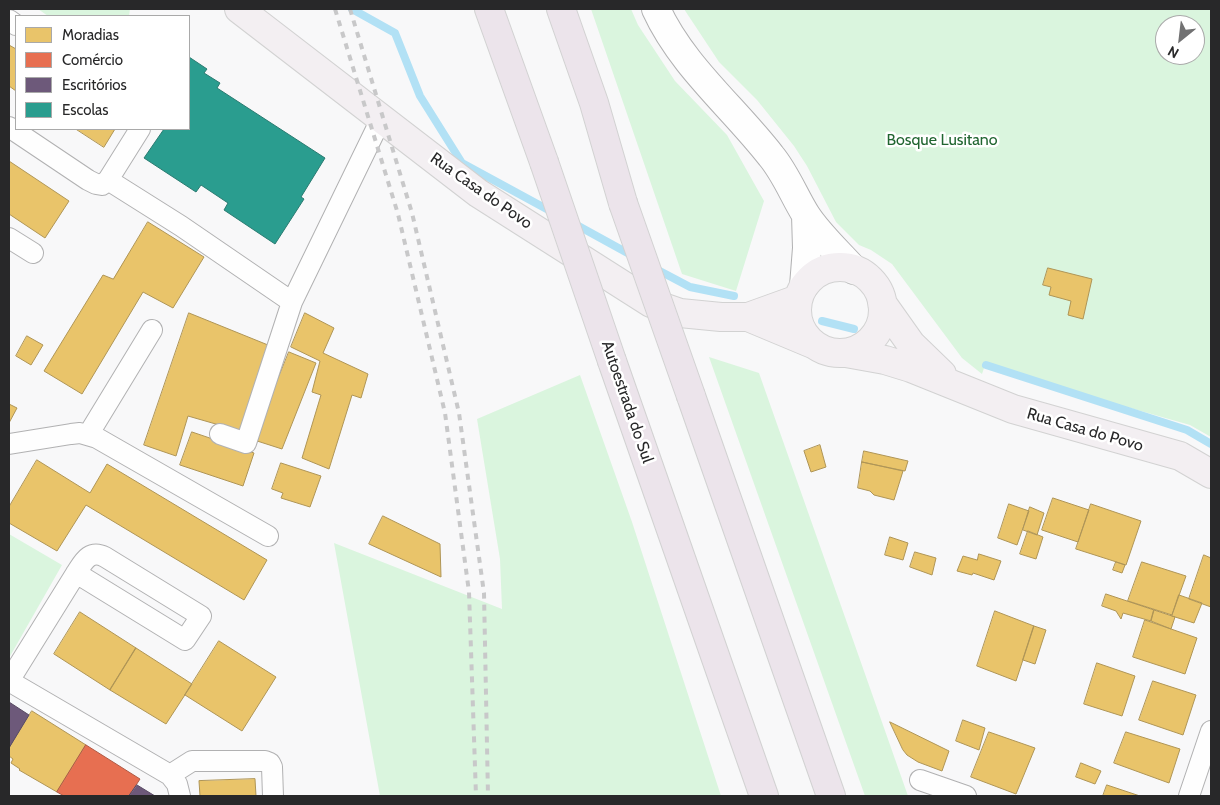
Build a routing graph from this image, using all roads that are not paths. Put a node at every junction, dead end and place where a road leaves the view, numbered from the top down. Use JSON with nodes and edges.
{"nodes":[{"id":1,"x":239,"y":9,"type":"edge"},
{"id":2,"x":489,"y":9,"type":"edge"},
{"id":3,"x":561,"y":9,"type":"edge"},
{"id":4,"x":656,"y":9,"type":"edge"},
{"id":5,"x":381,"y":118,"type":"junction"},
{"id":6,"x":9,"y":127,"type":"edge"},
{"id":7,"x":139,"y":130,"type":"edge"},
{"id":8,"x":108,"y":180,"type":"junction"},
{"id":9,"x":806,"y":215,"type":"junction"},
{"id":10,"x":9,"y":238,"type":"edge"},
{"id":11,"x":33,"y":253,"type":"dead end"},
{"id":12,"x":854,"y":270,"type":"junction"},
{"id":13,"x":801,"y":292,"type":"junction"},
{"id":14,"x":292,"y":302,"type":"junction"},
{"id":15,"x":882,"y":303,"type":"junction"},
{"id":16,"x":748,"y":317,"type":"junction"},
{"id":17,"x":152,"y":330,"type":"dead end"},
{"id":18,"x":815,"y":345,"type":"junction"},
{"id":19,"x":846,"y":353,"type":"junction"},
{"id":20,"x":958,"y":388,"type":"junction"},
{"id":21,"x":220,"y":434,"type":"dead end"},
{"id":22,"x":88,"y":435,"type":"junction"},
{"id":23,"x":9,"y":444,"type":"edge"},
{"id":24,"x":1211,"y":474,"type":"edge"},
{"id":25,"x":268,"y":536,"type":"dead end"},
{"id":26,"x":76,"y":573,"type":"junction"},
{"id":27,"x":9,"y":681,"type":"edge"},
{"id":28,"x":1211,"y":731,"type":"edge"},
{"id":29,"x":170,"y":775,"type":"junction"},
{"id":30,"x":920,"y":780,"type":"dead end"},
{"id":31,"x":180,"y":796,"type":"edge"},
{"id":32,"x":273,"y":796,"type":"edge"},
{"id":33,"x":764,"y":796,"type":"edge"},
{"id":34,"x":831,"y":796,"type":"edge"},
{"id":35,"x":966,"y":796,"type":"edge"},
{"id":36,"x":1188,"y":796,"type":"edge"}],
"edges":[{"from":1,"to":5,"type":"main road","name":"Rua Casa do Povo"},
{"from":2,"to":33,"type":"highway","name":"Autoestrada do Sul","bridge":true},
{"from":3,"to":34,"type":"highway","bridge":true},
{"from":4,"to":9,"type":"street"},
{"from":5,"to":14,"type":"street"},
{"from":5,"to":16,"type":"main road","name":"Rua Casa do Povo"},
{"from":6,"to":8,"type":"street"},
{"from":7,"to":8,"type":"street"},
{"from":8,"to":14,"type":"street"},
{"from":9,"to":12,"type":"street"},
{"from":9,"to":13,"type":"street"},
{"from":10,"to":11,"type":"street"},
{"from":12,"to":13,"type":"main road"},
{"from":12,"to":15,"type":"main road"},
{"from":13,"to":16,"type":"main road","name":"Rua Casa do Povo"},
{"from":13,"to":18,"type":"main road"},
{"from":14,"to":21,"type":"street"},
{"from":15,"to":19,"type":"main road"},
{"from":15,"to":20,"type":"main road","name":"Rua Casa do Povo"},
{"from":16,"to":18,"type":"main road","name":"Rua Casa do Povo"},
{"from":17,"to":22,"type":"street"},
{"from":18,"to":19,"type":"main road"},
{"from":19,"to":20,"type":"main road","name":"Rua Casa do Povo"},
{"from":20,"to":24,"type":"main road","name":"Rua Casa do Povo"},
{"from":22,"to":23,"type":"street"},
{"from":22,"to":25,"type":"street"},
{"from":26,"to":26,"type":"street"},
{"from":26,"to":27,"type":"street"},
{"from":27,"to":29,"type":"street"},
{"from":28,"to":36,"type":"street"},
{"from":29,"to":31,"type":"street"},
{"from":29,"to":32,"type":"street"},
{"from":30,"to":35,"type":"street"}]}
